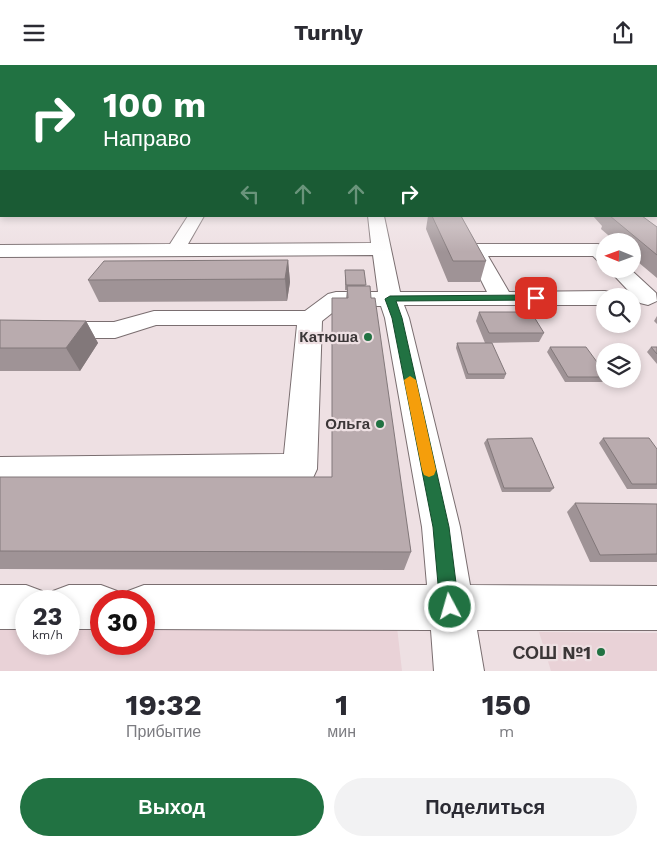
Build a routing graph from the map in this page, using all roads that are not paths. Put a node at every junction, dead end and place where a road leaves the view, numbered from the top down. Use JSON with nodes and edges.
{"nodes":[{"id":1,"x":195,"y":217,"type":"edge"},
{"id":2,"x":376,"y":217,"type":"edge"},
{"id":3,"x":382,"y":249,"type":"junction"},
{"id":4,"x":596,"y":250,"type":"edge"},
{"id":5,"x":0,"y":251,"type":"edge"},
{"id":6,"x":175,"y":251,"type":"junction"},
{"id":7,"x":627,"y":278,"type":"edge"},
{"id":8,"x":502,"y":298,"type":"junction"},
{"id":9,"x":596,"y":298,"type":"edge"},
{"id":10,"x":646,"y":298,"type":"edge"},
{"id":11,"x":390,"y":299,"type":"junction"},
{"id":12,"x":310,"y":317,"type":"junction"},
{"id":13,"x":0,"y":330,"type":"edge"},
{"id":14,"x":0,"y":473,"type":"edge"},
{"id":15,"x":0,"y":607,"type":"edge"},
{"id":16,"x":15,"y":607,"type":"edge"},
{"id":17,"x":155,"y":607,"type":"edge"},
{"id":18,"x":450,"y":607,"type":"junction"},
{"id":19,"x":657,"y":608,"type":"edge"},
{"id":20,"x":459,"y":671,"type":"edge"}],
"edges":[{"from":1,"to":6,"type":"street"},
{"from":2,"to":3,"type":"street"},
{"from":3,"to":6,"type":"street"},
{"from":3,"to":11,"type":"street"},
{"from":4,"to":8,"type":"street"},
{"from":5,"to":6,"type":"street"},
{"from":7,"to":10,"type":"street"},
{"from":8,"to":9,"type":"street"},
{"from":8,"to":11,"type":"street"},
{"from":11,"to":12,"type":"street"},
{"from":11,"to":18,"type":"street"},
{"from":12,"to":13,"type":"street"},
{"from":12,"to":14,"type":"street"},
{"from":15,"to":16,"type":"street"},
{"from":17,"to":18,"type":"street"},
{"from":18,"to":19,"type":"street"},
{"from":18,"to":20,"type":"street"}]}
